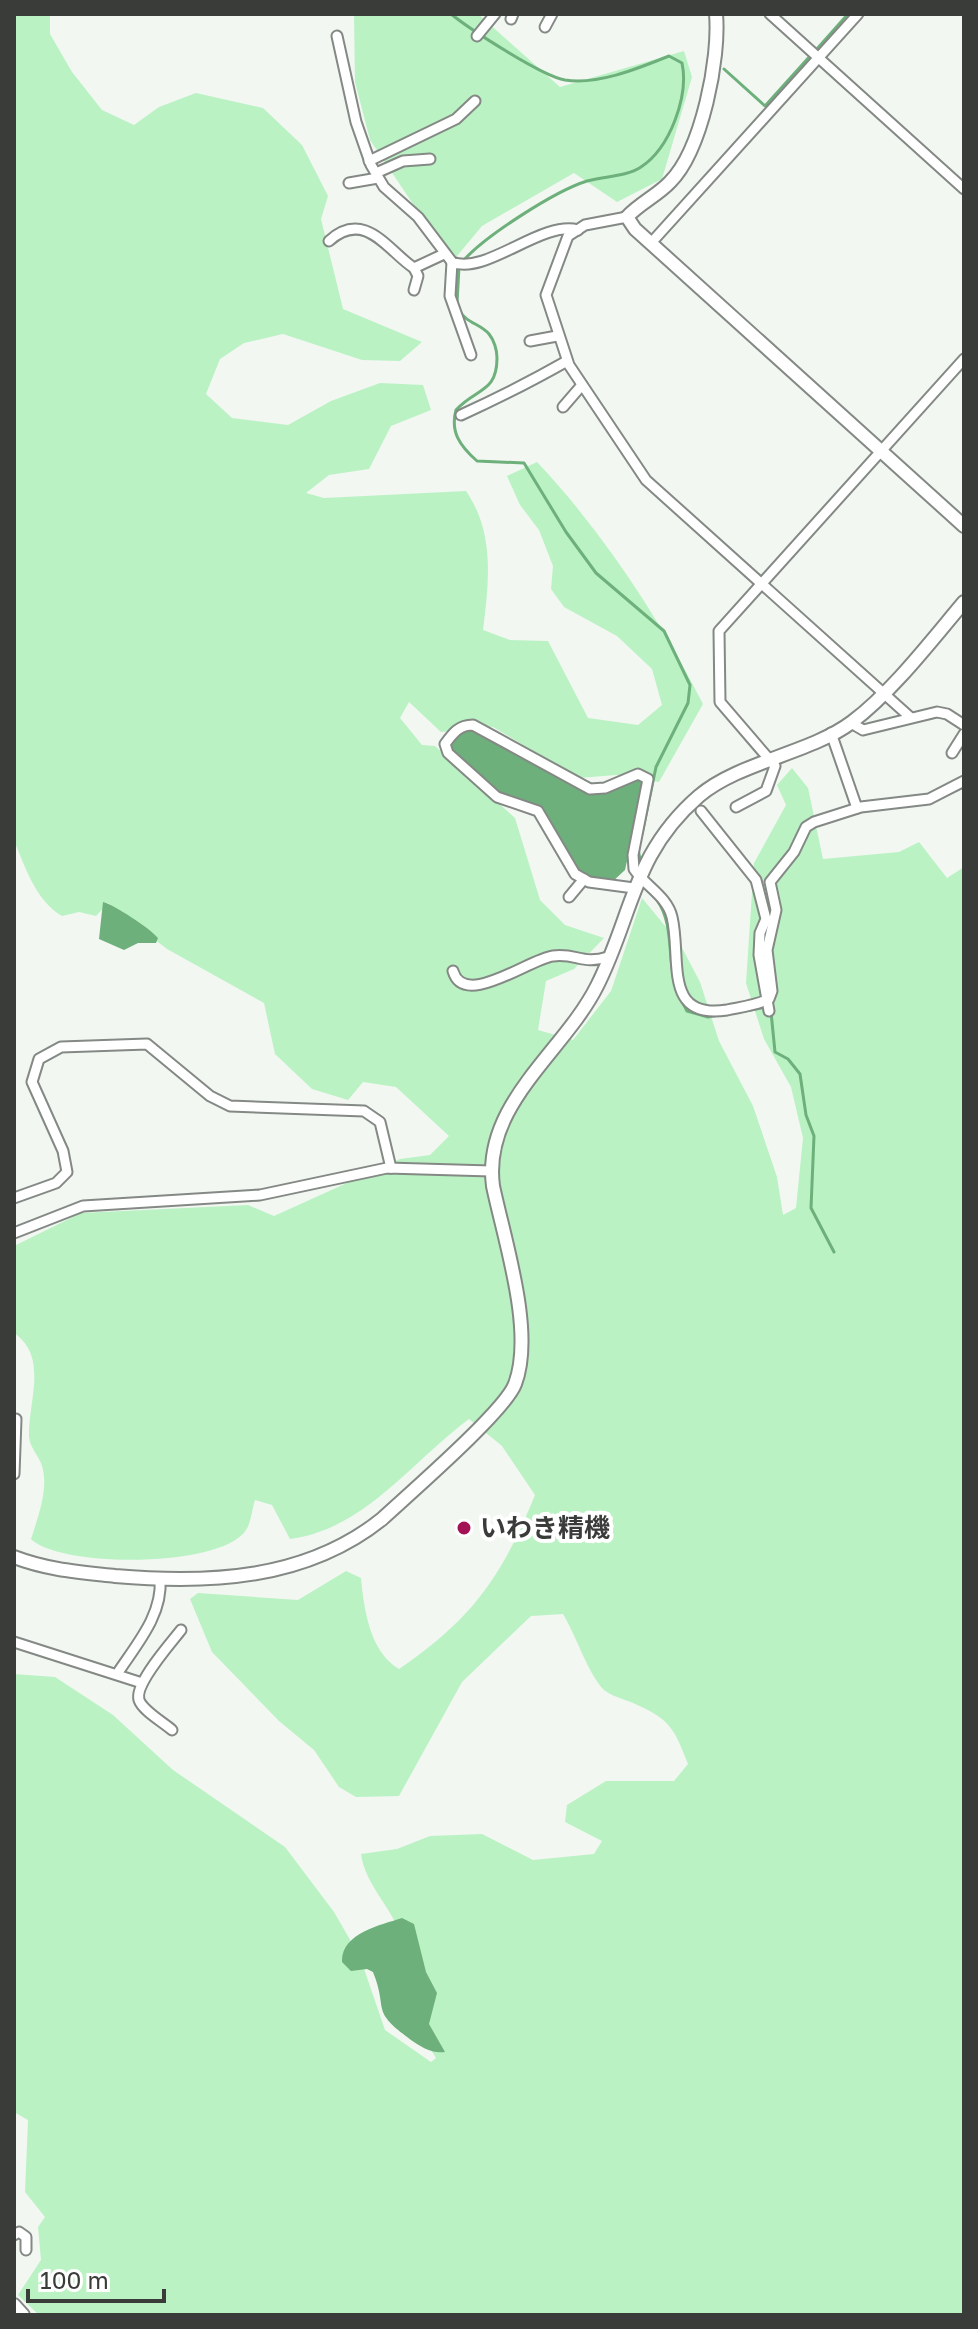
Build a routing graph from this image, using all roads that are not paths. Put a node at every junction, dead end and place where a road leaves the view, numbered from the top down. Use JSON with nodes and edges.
{"nodes":[{"id":1,"x":495,"y":14,"type":"edge"},
{"id":2,"x":552,"y":14,"type":"edge"},
{"id":3,"x":716,"y":14,"type":"edge"},
{"id":4,"x":770,"y":14,"type":"edge"},
{"id":5,"x":858,"y":14,"type":"edge"},
{"id":6,"x":545,"y":27,"type":"dead end"},
{"id":7,"x":337,"y":36,"type":"dead end"},
{"id":8,"x":477,"y":36,"type":"dead end"},
{"id":9,"x":818,"y":58,"type":"junction"},
{"id":10,"x":475,"y":101,"type":"dead end"},
{"id":11,"x":430,"y":159,"type":"dead end"},
{"id":12,"x":369,"y":161,"type":"junction"},
{"id":13,"x":377,"y":176,"type":"junction"},
{"id":14,"x":349,"y":183,"type":"dead end"},
{"id":15,"x":964,"y":189,"type":"edge"},
{"id":16,"x":627,"y":217,"type":"junction"},
{"id":17,"x":578,"y":230,"type":"junction"},
{"id":18,"x":329,"y":241,"type":"dead end"},
{"id":19,"x":651,"y":243,"type":"junction"},
{"id":20,"x":444,"y":254,"type":"junction"},
{"id":21,"x":452,"y":262,"type":"junction"},
{"id":22,"x":414,"y":268,"type":"junction"},
{"id":23,"x":414,"y":290,"type":"dead end"},
{"id":24,"x":557,"y":336,"type":"junction"},
{"id":25,"x":530,"y":341,"type":"dead end"},
{"id":26,"x":471,"y":355,"type":"dead end"},
{"id":27,"x":964,"y":359,"type":"edge"},
{"id":28,"x":567,"y":361,"type":"junction"},
{"id":29,"x":582,"y":385,"type":"junction"},
{"id":30,"x":563,"y":407,"type":"dead end"},
{"id":31,"x":461,"y":415,"type":"dead end"},
{"id":32,"x":881,"y":452,"type":"junction"},
{"id":33,"x":964,"y":526,"type":"edge"},
{"id":34,"x":762,"y":583,"type":"junction"},
{"id":35,"x":964,"y":602,"type":"edge"},
{"id":36,"x":883,"y":692,"type":"junction"},
{"id":37,"x":910,"y":717,"type":"junction"},
{"id":38,"x":851,"y":723,"type":"junction"},
{"id":39,"x":964,"y":725,"type":"edge"},
{"id":40,"x":831,"y":733,"type":"junction"},
{"id":41,"x":964,"y":734,"type":"edge"},
{"id":42,"x":952,"y":753,"type":"dead end"},
{"id":43,"x":771,"y":759,"type":"junction"},
{"id":44,"x":964,"y":781,"type":"edge"},
{"id":45,"x":736,"y":807,"type":"dead end"},
{"id":46,"x":857,"y":808,"type":"junction"},
{"id":47,"x":701,"y":811,"type":"dead end"},
{"id":48,"x":584,"y":879,"type":"junction"},
{"id":49,"x":636,"y":882,"type":"junction"},
{"id":50,"x":569,"y":897,"type":"dead end"},
{"id":51,"x":608,"y":957,"type":"junction"},
{"id":52,"x":453,"y":971,"type":"dead end"},
{"id":53,"x":768,"y":1006,"type":"junction"},
{"id":54,"x":391,"y":1168,"type":"junction"},
{"id":55,"x":491,"y":1171,"type":"junction"},
{"id":56,"x":14,"y":1198,"type":"edge"},
{"id":57,"x":14,"y":1233,"type":"edge"},
{"id":58,"x":16,"y":1419,"type":"edge"},
{"id":59,"x":14,"y":1474,"type":"edge"},
{"id":60,"x":14,"y":1557,"type":"edge"},
{"id":61,"x":160,"y":1579,"type":"junction"},
{"id":62,"x":181,"y":1630,"type":"dead end"},
{"id":63,"x":14,"y":1642,"type":"edge"},
{"id":64,"x":117,"y":1674,"type":"junction"},
{"id":65,"x":142,"y":1683,"type":"junction"},
{"id":66,"x":172,"y":1730,"type":"dead end"},
{"id":67,"x":14,"y":2235,"type":"edge"},
{"id":68,"x":26,"y":2250,"type":"dead end"},
{"id":69,"x":14,"y":2305,"type":"edge"},
{"id":70,"x":23,"y":2315,"type":"edge"}],
"edges":[{"from":1,"to":8,"type":"street"},
{"from":2,"to":6,"type":"street"},
{"from":3,"to":16,"type":"street"},
{"from":4,"to":9,"type":"street"},
{"from":5,"to":9,"type":"street"},
{"from":7,"to":12,"type":"street"},
{"from":9,"to":15,"type":"street"},
{"from":9,"to":19,"type":"street"},
{"from":10,"to":12,"type":"street"},
{"from":11,"to":13,"type":"street"},
{"from":12,"to":13,"type":"street"},
{"from":13,"to":14,"type":"street"},
{"from":13,"to":20,"type":"street"},
{"from":16,"to":17,"type":"street"},
{"from":16,"to":19,"type":"street"},
{"from":17,"to":21,"type":"street"},
{"from":17,"to":24,"type":"street"},
{"from":18,"to":22,"type":"street"},
{"from":19,"to":32,"type":"street"},
{"from":20,"to":21,"type":"street"},
{"from":20,"to":22,"type":"street"},
{"from":21,"to":26,"type":"street"},
{"from":22,"to":23,"type":"street"},
{"from":24,"to":25,"type":"street"},
{"from":24,"to":28,"type":"street"},
{"from":27,"to":32,"type":"street"},
{"from":28,"to":29,"type":"street"},
{"from":28,"to":31,"type":"street"},
{"from":29,"to":30,"type":"street"},
{"from":29,"to":34,"type":"street"},
{"from":32,"to":33,"type":"street"},
{"from":32,"to":34,"type":"street"},
{"from":34,"to":36,"type":"street"},
{"from":34,"to":43,"type":"street"},
{"from":35,"to":36,"type":"street"},
{"from":36,"to":37,"type":"street"},
{"from":36,"to":38,"type":"street"},
{"from":37,"to":38,"type":"street"},
{"from":37,"to":39,"type":"street"},
{"from":38,"to":40,"type":"street"},
{"from":40,"to":43,"type":"street"},
{"from":40,"to":46,"type":"street"},
{"from":41,"to":42,"type":"street"},
{"from":43,"to":45,"type":"street"},
{"from":43,"to":49,"type":"street"},
{"from":44,"to":46,"type":"street"},
{"from":46,"to":53,"type":"street"},
{"from":47,"to":53,"type":"street"},
{"from":48,"to":49,"type":"street"},
{"from":48,"to":49,"type":"street"},
{"from":48,"to":50,"type":"street"},
{"from":49,"to":51,"type":"street"},
{"from":49,"to":53,"type":"street"},
{"from":51,"to":52,"type":"street"},
{"from":51,"to":55,"type":"street"},
{"from":54,"to":55,"type":"street"},
{"from":54,"to":56,"type":"street"},
{"from":54,"to":57,"type":"street"},
{"from":55,"to":61,"type":"street"},
{"from":58,"to":59,"type":"street"},
{"from":60,"to":61,"type":"street"},
{"from":61,"to":64,"type":"street"},
{"from":62,"to":65,"type":"street"},
{"from":63,"to":64,"type":"street"},
{"from":64,"to":65,"type":"street"},
{"from":65,"to":66,"type":"street"},
{"from":67,"to":68,"type":"street"},
{"from":69,"to":70,"type":"street"}]}
